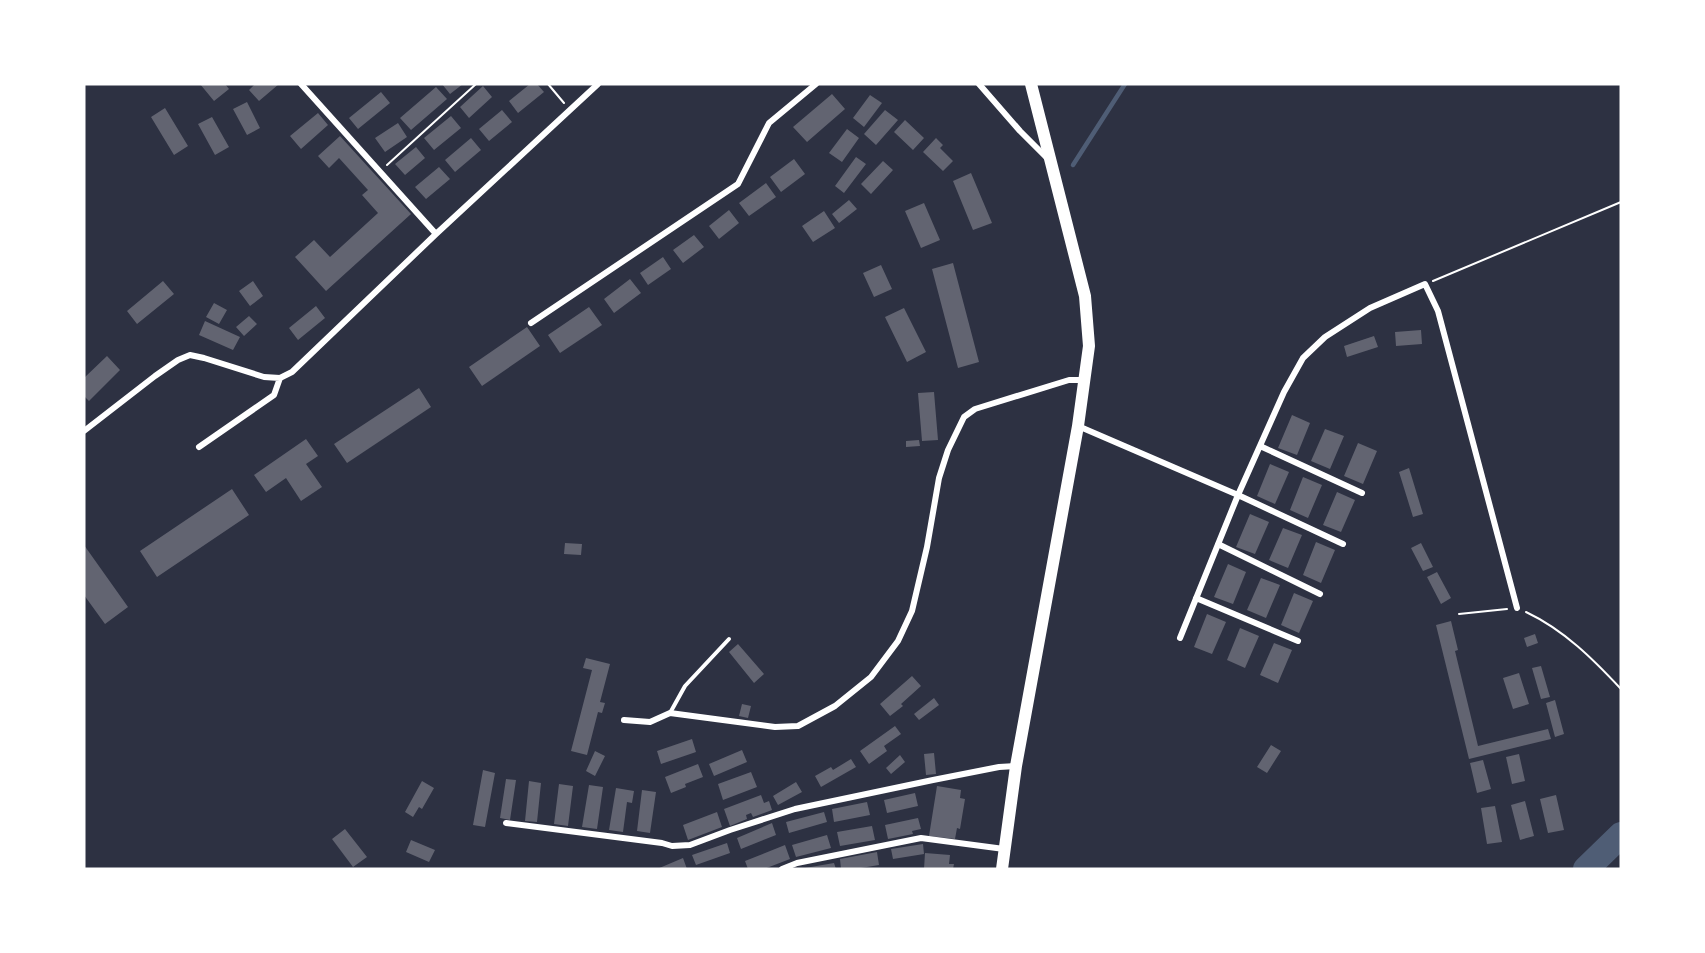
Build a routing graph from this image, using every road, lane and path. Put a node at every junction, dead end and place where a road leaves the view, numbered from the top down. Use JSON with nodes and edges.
{"nodes":[{"id":1,"x":301,"y":84,"type":"edge"},
{"id":2,"x":476,"y":84,"type":"edge"},
{"id":3,"x":548,"y":84,"type":"edge"},
{"id":4,"x":598,"y":84,"type":"edge"},
{"id":5,"x":816,"y":84,"type":"edge"},
{"id":6,"x":979,"y":84,"type":"edge"},
{"id":7,"x":1031,"y":84,"type":"edge"},
{"id":8,"x":570,"y":110,"type":"junction"},
{"id":9,"x":1050,"y":161,"type":"junction"},
{"id":10,"x":380,"y":172,"type":"junction"},
{"id":11,"x":1621,"y":202,"type":"edge"},
{"id":12,"x":436,"y":234,"type":"junction"},
{"id":13,"x":1425,"y":284,"type":"junction"},
{"id":14,"x":531,"y":323,"type":"dead end"},
{"id":15,"x":280,"y":378,"type":"junction"},
{"id":16,"x":1085,"y":380,"type":"junction"},
{"id":17,"x":1078,"y":426,"type":"junction"},
{"id":18,"x":84,"y":431,"type":"edge"},
{"id":19,"x":1260,"y":446,"type":"junction"},
{"id":20,"x":199,"y":447,"type":"dead end"},
{"id":21,"x":1362,"y":493,"type":"dead end"},
{"id":22,"x":1238,"y":495,"type":"junction"},
{"id":23,"x":1218,"y":544,"type":"junction"},
{"id":24,"x":1343,"y":544,"type":"dead end"},
{"id":25,"x":1320,"y":594,"type":"dead end"},
{"id":26,"x":1196,"y":598,"type":"junction"},
{"id":27,"x":1517,"y":608,"type":"junction"},
{"id":28,"x":1459,"y":614,"type":"dead end"},
{"id":29,"x":1180,"y":638,"type":"dead end"},
{"id":30,"x":729,"y":639,"type":"dead end"},
{"id":31,"x":1298,"y":641,"type":"dead end"},
{"id":32,"x":1621,"y":688,"type":"edge"},
{"id":33,"x":670,"y":713,"type":"junction"},
{"id":34,"x":624,"y":720,"type":"dead end"},
{"id":35,"x":1016,"y":766,"type":"junction"},
{"id":36,"x":506,"y":823,"type":"dead end"},
{"id":37,"x":1005,"y":849,"type":"junction"},
{"id":38,"x":782,"y":869,"type":"edge"},
{"id":39,"x":1002,"y":869,"type":"edge"}],
"edges":[{"from":1,"to":10,"type":"street"},
{"from":2,"to":10,"type":"path"},
{"from":3,"to":8,"type":"path"},
{"from":4,"to":8,"type":"street"},
{"from":5,"to":14,"type":"street"},
{"from":6,"to":9,"type":"street"},
{"from":7,"to":9,"type":"main road"},
{"from":8,"to":12,"type":"street"},
{"from":9,"to":16,"type":"main road"},
{"from":10,"to":12,"type":"street"},
{"from":11,"to":13,"type":"path"},
{"from":12,"to":15,"type":"street"},
{"from":13,"to":19,"type":"street"},
{"from":13,"to":27,"type":"street"},
{"from":15,"to":18,"type":"street"},
{"from":15,"to":20,"type":"street"},
{"from":16,"to":17,"type":"main road"},
{"from":16,"to":33,"type":"street"},
{"from":17,"to":22,"type":"street"},
{"from":17,"to":35,"type":"main road"},
{"from":19,"to":21,"type":"street"},
{"from":19,"to":22,"type":"street"},
{"from":22,"to":23,"type":"street"},
{"from":22,"to":24,"type":"street"},
{"from":23,"to":25,"type":"street"},
{"from":23,"to":26,"type":"street"},
{"from":26,"to":29,"type":"street"},
{"from":26,"to":31,"type":"street"},
{"from":27,"to":28,"type":"path"},
{"from":27,"to":32,"type":"path"},
{"from":30,"to":33,"type":"lane"},
{"from":33,"to":34,"type":"street"},
{"from":35,"to":36,"type":"street"},
{"from":35,"to":37,"type":"main road"},
{"from":37,"to":38,"type":"street"},
{"from":37,"to":39,"type":"main road"}]}
